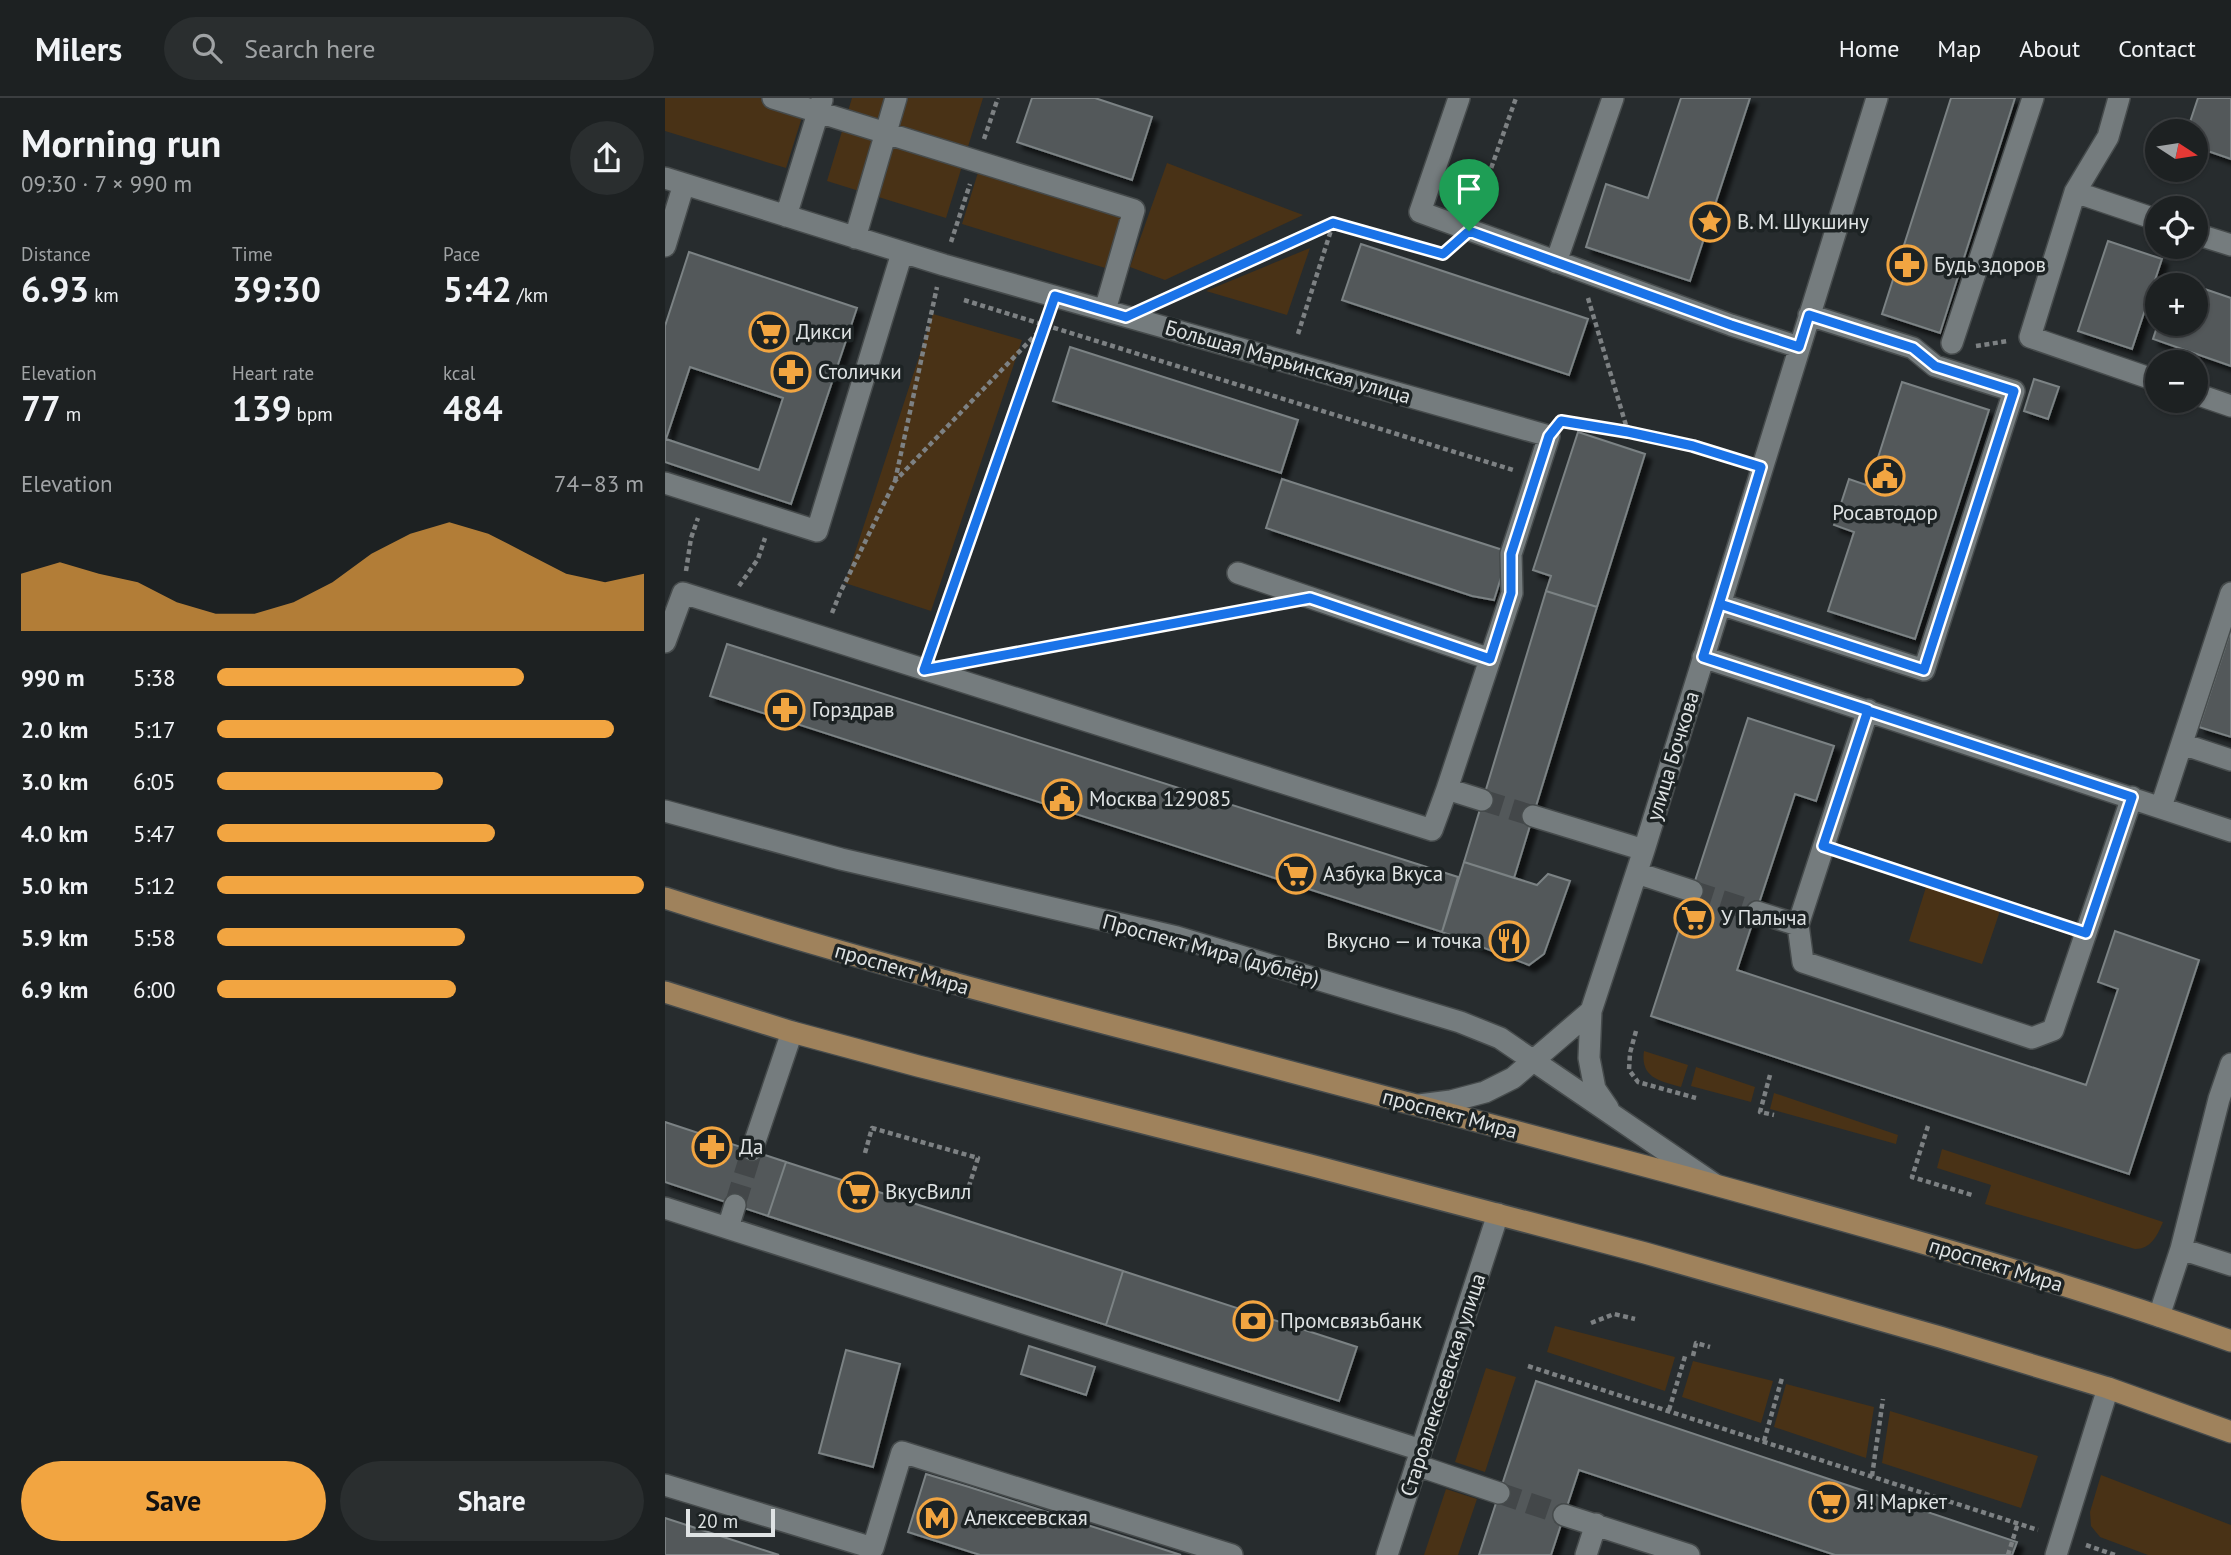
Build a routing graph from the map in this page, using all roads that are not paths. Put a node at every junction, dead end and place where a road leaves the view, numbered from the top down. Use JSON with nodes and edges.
{"nodes":[{"id":1,"x":773,"y":98,"type":"edge"},
{"id":2,"x":896,"y":98,"type":"edge"},
{"id":3,"x":1459,"y":98,"type":"edge"},
{"id":4,"x":1613,"y":98,"type":"edge"},
{"id":5,"x":1877,"y":98,"type":"edge"},
{"id":6,"x":2033,"y":98,"type":"edge"},
{"id":7,"x":2119,"y":98,"type":"edge"},
{"id":8,"x":820,"y":105,"type":"edge"},
{"id":9,"x":885,"y":133,"type":"junction"},
{"id":10,"x":675,"y":181,"type":"edge"},
{"id":11,"x":2075,"y":192,"type":"junction"},
{"id":12,"x":786,"y":216,"type":"junction"},
{"id":13,"x":2145,"y":216,"type":"edge"},
{"id":14,"x":855,"y":238,"type":"junction"},
{"id":15,"x":2208,"y":238,"type":"edge"},
{"id":16,"x":2231,"y":245,"type":"edge"},
{"id":17,"x":665,"y":246,"type":"edge"},
{"id":18,"x":902,"y":253,"type":"junction"},
{"id":19,"x":1556,"y":262,"type":"junction"},
{"id":20,"x":1105,"y":310,"type":"junction"},
{"id":21,"x":1809,"y":315,"type":"junction"},
{"id":22,"x":1952,"y":343,"type":"dead end"},
{"id":23,"x":1799,"y":347,"type":"junction"},
{"id":24,"x":2145,"y":377,"type":"edge"},
{"id":25,"x":2208,"y":398,"type":"edge"},
{"id":26,"x":2231,"y":406,"type":"edge"},
{"id":27,"x":665,"y":483,"type":"edge"},
{"id":28,"x":1237,"y":573,"type":"dead end"},
{"id":29,"x":2231,"y":593,"type":"edge"},
{"id":30,"x":1720,"y":604,"type":"junction"},
{"id":31,"x":665,"y":642,"type":"edge"},
{"id":32,"x":1703,"y":657,"type":"junction"},
{"id":33,"x":1490,"y":659,"type":"junction"},
{"id":34,"x":1868,"y":710,"type":"junction"},
{"id":35,"x":2182,"y":744,"type":"junction"},
{"id":36,"x":2231,"y":760,"type":"edge"},
{"id":37,"x":1447,"y":789,"type":"junction"},
{"id":38,"x":2132,"y":797,"type":"junction"},
{"id":39,"x":1482,"y":800,"type":"tunnel mouth"},
{"id":40,"x":2161,"y":807,"type":"junction"},
{"id":41,"x":665,"y":811,"type":"edge"},
{"id":42,"x":1533,"y":816,"type":"tunnel mouth"},
{"id":43,"x":2231,"y":831,"type":"edge"},
{"id":44,"x":1644,"y":850,"type":"junction"},
{"id":45,"x":1637,"y":873,"type":"junction"},
{"id":46,"x":1692,"y":891,"type":"tunnel mouth"},
{"id":47,"x":665,"y":898,"type":"edge"},
{"id":48,"x":1757,"y":912,"type":"tunnel mouth"},
{"id":49,"x":1798,"y":925,"type":"junction"},
{"id":50,"x":665,"y":992,"type":"edge"},
{"id":51,"x":1591,"y":1012,"type":"junction"},
{"id":52,"x":792,"y":1032,"type":"junction"},
{"id":53,"x":1533,"y":1060,"type":"junction"},
{"id":54,"x":2231,"y":1064,"type":"edge"},
{"id":55,"x":2225,"y":1101,"type":"edge"},
{"id":56,"x":1417,"y":1105,"type":"junction"},
{"id":57,"x":1611,"y":1113,"type":"junction"},
{"id":58,"x":752,"y":1150,"type":"tunnel mouth"},
{"id":59,"x":1717,"y":1186,"type":"junction"},
{"id":60,"x":735,"y":1205,"type":"tunnel mouth"},
{"id":61,"x":665,"y":1208,"type":"edge"},
{"id":62,"x":1498,"y":1214,"type":"junction"},
{"id":63,"x":728,"y":1228,"type":"junction"},
{"id":64,"x":2181,"y":1249,"type":"junction"},
{"id":65,"x":2231,"y":1265,"type":"edge"},
{"id":66,"x":2159,"y":1316,"type":"junction"},
{"id":67,"x":2231,"y":1341,"type":"edge"},
{"id":68,"x":2108,"y":1388,"type":"junction"},
{"id":69,"x":2231,"y":1432,"type":"edge"},
{"id":70,"x":1419,"y":1458,"type":"junction"},
{"id":71,"x":665,"y":1485,"type":"edge"},
{"id":72,"x":1499,"y":1493,"type":"tunnel mouth"},
{"id":73,"x":1564,"y":1515,"type":"tunnel mouth"},
{"id":74,"x":1596,"y":1524,"type":"junction"},
{"id":75,"x":2059,"y":1546,"type":"edge"},
{"id":76,"x":1232,"y":1555,"type":"edge"},
{"id":77,"x":1387,"y":1555,"type":"edge"},
{"id":78,"x":1586,"y":1555,"type":"edge"},
{"id":79,"x":1689,"y":1555,"type":"edge"}],
"edges":[{"from":1,"to":8,"type":"street"},
{"from":2,"to":9,"type":"street"},
{"from":3,"to":19,"type":"street"},
{"from":4,"to":19,"type":"street"},
{"from":5,"to":21,"type":"street","name":"улица Бочкова"},
{"from":6,"to":22,"type":"street"},
{"from":7,"to":11,"type":"street"},
{"from":8,"to":9,"type":"street"},
{"from":8,"to":12,"type":"street"},
{"from":9,"to":14,"type":"street"},
{"from":9,"to":20,"type":"street"},
{"from":10,"to":12,"type":"street","name":"Большая Марьинская улица"},
{"from":10,"to":17,"type":"street"},
{"from":11,"to":13,"type":"street"},
{"from":11,"to":24,"type":"street"},
{"from":12,"to":14,"type":"street","name":"Большая Марьинская улица"},
{"from":14,"to":18,"type":"street","name":"Большая Марьинская улица"},
{"from":15,"to":16,"type":"street"},
{"from":18,"to":20,"type":"street","name":"Большая Марьинская улица"},
{"from":18,"to":27,"type":"street"},
{"from":19,"to":23,"type":"street"},
{"from":20,"to":33,"type":"street","name":"Большая Марьинская улица"},
{"from":21,"to":23,"type":"street","name":"улица Бочкова"},
{"from":21,"to":30,"type":"street"},
{"from":23,"to":30,"type":"street","name":"улица Бочкова"},
{"from":25,"to":26,"type":"street"},
{"from":28,"to":33,"type":"street"},
{"from":29,"to":35,"type":"street"},
{"from":30,"to":32,"type":"street","name":"улица Бочкова"},
{"from":31,"to":37,"type":"street"},
{"from":32,"to":34,"type":"street"},
{"from":32,"to":44,"type":"street","name":"улица Бочкова"},
{"from":33,"to":37,"type":"street"},
{"from":34,"to":38,"type":"street"},
{"from":34,"to":49,"type":"street"},
{"from":35,"to":36,"type":"street"},
{"from":35,"to":40,"type":"street"},
{"from":37,"to":39,"type":"street"},
{"from":38,"to":40,"type":"street"},
{"from":38,"to":49,"type":"street"},
{"from":40,"to":43,"type":"street"},
{"from":41,"to":53,"type":"street","name":"Проспект Мира (дублёр)"},
{"from":42,"to":44,"type":"street"},
{"from":44,"to":45,"type":"street","name":"улица Бочкова"},
{"from":45,"to":46,"type":"street"},
{"from":45,"to":51,"type":"street","name":"улица Бочкова"},
{"from":47,"to":56,"type":"main road","name":"проспект Мира"},
{"from":48,"to":49,"type":"street"},
{"from":50,"to":52,"type":"main road"},
{"from":51,"to":53,"type":"street"},
{"from":51,"to":57,"type":"street","name":"улица Бочкова"},
{"from":52,"to":58,"type":"street"},
{"from":52,"to":62,"type":"main road"},
{"from":53,"to":56,"type":"street"},
{"from":53,"to":57,"type":"street","name":"Проспект Мира (дублёр)"},
{"from":54,"to":55,"type":"street"},
{"from":55,"to":64,"type":"street"},
{"from":56,"to":59,"type":"main road","name":"проспект Мира"},
{"from":57,"to":59,"type":"street","name":"Проспект Мира (дублёр)"},
{"from":59,"to":66,"type":"main road","name":"проспект Мира"},
{"from":60,"to":63,"type":"street"},
{"from":61,"to":63,"type":"street"},
{"from":62,"to":68,"type":"main road"},
{"from":62,"to":70,"type":"street","name":"Староалексеевская улица"},
{"from":63,"to":70,"type":"street"},
{"from":64,"to":65,"type":"street"},
{"from":64,"to":66,"type":"street"},
{"from":66,"to":67,"type":"main road","name":"проспект Мира"},
{"from":68,"to":69,"type":"main road"},
{"from":68,"to":75,"type":"street"},
{"from":70,"to":72,"type":"street"},
{"from":70,"to":77,"type":"street","name":"Староалексеевская улица"},
{"from":71,"to":76,"type":"street"},
{"from":73,"to":74,"type":"street"},
{"from":74,"to":78,"type":"street"},
{"from":74,"to":79,"type":"street"}]}
